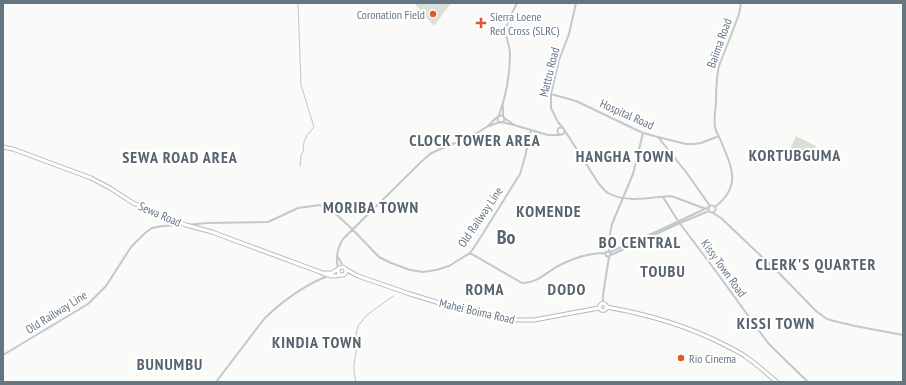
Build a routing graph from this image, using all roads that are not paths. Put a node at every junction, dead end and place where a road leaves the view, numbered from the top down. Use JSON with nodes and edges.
{"nodes":[{"id":1,"x":517,"y":3,"type":"edge"},
{"id":2,"x":576,"y":3,"type":"edge"},
{"id":3,"x":741,"y":3,"type":"edge"},
{"id":4,"x":551,"y":94,"type":"junction"},
{"id":5,"x":503,"y":105,"type":"junction"},
{"id":6,"x":498,"y":116,"type":"junction"},
{"id":7,"x":504,"y":117,"type":"junction"},
{"id":8,"x":501,"y":122,"type":"junction"},
{"id":9,"x":558,"y":122,"type":"junction"},
{"id":10,"x":514,"y":124,"type":"junction"},
{"id":11,"x":488,"y":126,"type":"junction"},
{"id":12,"x":531,"y":130,"type":"junction"},
{"id":13,"x":558,"y":130,"type":"junction"},
{"id":14,"x":564,"y":130,"type":"junction"},
{"id":15,"x":643,"y":133,"type":"junction"},
{"id":16,"x":562,"y":134,"type":"junction"},
{"id":17,"x":550,"y":135,"type":"junction"},
{"id":18,"x":719,"y":136,"type":"junction"},
{"id":19,"x":658,"y":137,"type":"junction"},
{"id":20,"x":569,"y":138,"type":"junction"},
{"id":21,"x":3,"y":147,"type":"edge"},
{"id":22,"x":663,"y":197,"type":"junction"},
{"id":23,"x":623,"y":198,"type":"junction"},
{"id":24,"x":710,"y":206,"type":"junction"},
{"id":25,"x":716,"y":208,"type":"junction"},
{"id":26,"x":706,"y":210,"type":"junction"},
{"id":27,"x":713,"y":213,"type":"junction"},
{"id":28,"x":721,"y":218,"type":"junction"},
{"id":29,"x":679,"y":222,"type":"junction"},
{"id":30,"x":186,"y":225,"type":"junction"},
{"id":31,"x":352,"y":229,"type":"junction"},
{"id":32,"x":470,"y":253,"type":"junction"},
{"id":33,"x":606,"y":253,"type":"junction"},
{"id":34,"x":610,"y":254,"type":"junction"},
{"id":35,"x":338,"y":255,"type":"junction"},
{"id":36,"x":338,"y":269,"type":"junction"},
{"id":37,"x":344,"y":269,"type":"junction"},
{"id":38,"x":321,"y":272,"type":"junction"},
{"id":39,"x":332,"y":273,"type":"junction"},
{"id":40,"x":342,"y":274,"type":"junction"},
{"id":41,"x":328,"y":276,"type":"junction"},
{"id":42,"x":358,"y":276,"type":"junction"},
{"id":43,"x":603,"y":304,"type":"junction"},
{"id":44,"x":606,"y":307,"type":"junction"},
{"id":45,"x":599,"y":308,"type":"junction"},
{"id":46,"x":903,"y":335,"type":"edge"},
{"id":47,"x":3,"y":355,"type":"edge"},
{"id":48,"x":216,"y":382,"type":"edge"},
{"id":49,"x":777,"y":382,"type":"edge"},
{"id":50,"x":808,"y":382,"type":"edge"}],
"edges":[{"from":1,"to":5,"type":"street"},
{"from":2,"to":4,"type":"street","name":"Mattru Road"},
{"from":3,"to":18,"type":"street","name":"Baiima Road"},
{"from":4,"to":9,"type":"street","name":"Mattru Road"},
{"from":4,"to":15,"type":"street","name":"Hospital Road"},
{"from":5,"to":6,"type":"street"},
{"from":5,"to":7,"type":"street"},
{"from":6,"to":7,"type":"street"},
{"from":6,"to":8,"type":"street"},
{"from":6,"to":11,"type":"street"},
{"from":7,"to":8,"type":"street"},
{"from":7,"to":10,"type":"street"},
{"from":8,"to":10,"type":"street"},
{"from":8,"to":11,"type":"street"},
{"from":9,"to":13,"type":"street","name":"Mattru Road"},
{"from":9,"to":14,"type":"street","name":"Mattru Road"},
{"from":10,"to":12,"type":"street"},
{"from":11,"to":31,"type":"street"},
{"from":12,"to":17,"type":"street"},
{"from":12,"to":32,"type":"street","name":"Old Railway Line"},
{"from":13,"to":14,"type":"street"},
{"from":13,"to":16,"type":"street"},
{"from":13,"to":17,"type":"street"},
{"from":14,"to":16,"type":"street"},
{"from":14,"to":20,"type":"street","name":"Mattru Road"},
{"from":15,"to":19,"type":"street","name":"Hospital Road"},
{"from":15,"to":23,"type":"street"},
{"from":16,"to":17,"type":"street"},
{"from":16,"to":20,"type":"street"},
{"from":18,"to":19,"type":"street","name":"Hospital Road"},
{"from":18,"to":25,"type":"street","name":"Baiima Road"},
{"from":19,"to":24,"type":"street"},
{"from":20,"to":23,"type":"street","name":"Mattru Road"},
{"from":21,"to":30,"type":"main road","name":"Sewa Road"},
{"from":22,"to":23,"type":"street"},
{"from":22,"to":26,"type":"street"},
{"from":22,"to":29,"type":"street","name":"Kissy Town Road"},
{"from":23,"to":34,"type":"street"},
{"from":24,"to":25,"type":"street"},
{"from":24,"to":26,"type":"street"},
{"from":25,"to":27,"type":"street","name":"Baiima Road"},
{"from":25,"to":28,"type":"street"},
{"from":26,"to":27,"type":"street"},
{"from":26,"to":29,"type":"street"},
{"from":27,"to":28,"type":"street"},
{"from":28,"to":46,"type":"street"},
{"from":29,"to":34,"type":"street"},
{"from":29,"to":50,"type":"street","name":"Kissy Town Road"},
{"from":30,"to":31,"type":"street","name":"Old Railway Line"},
{"from":30,"to":38,"type":"main road","name":"Sewa Road"},
{"from":30,"to":47,"type":"street","name":"Old Railway Line"},
{"from":31,"to":32,"type":"street","name":"Old Railway Line"},
{"from":31,"to":35,"type":"street"},
{"from":32,"to":33,"type":"street"},
{"from":33,"to":34,"type":"street"},
{"from":33,"to":34,"type":"street"},
{"from":34,"to":43,"type":"street"},
{"from":35,"to":36,"type":"street"},
{"from":35,"to":37,"type":"street"},
{"from":36,"to":37,"type":"main road"},
{"from":36,"to":39,"type":"main road"},
{"from":36,"to":40,"type":"main road"},
{"from":37,"to":40,"type":"main road"},
{"from":37,"to":42,"type":"main road"},
{"from":38,"to":39,"type":"main road"},
{"from":38,"to":41,"type":"main road"},
{"from":39,"to":41,"type":"street"},
{"from":40,"to":41,"type":"main road"},
{"from":40,"to":42,"type":"main road"},
{"from":41,"to":48,"type":"street"},
{"from":42,"to":45,"type":"main road","name":"Mahei Boima Road"},
{"from":43,"to":44,"type":"main road"},
{"from":43,"to":45,"type":"main road"},
{"from":44,"to":45,"type":"main road"},
{"from":44,"to":49,"type":"main road"}]}
